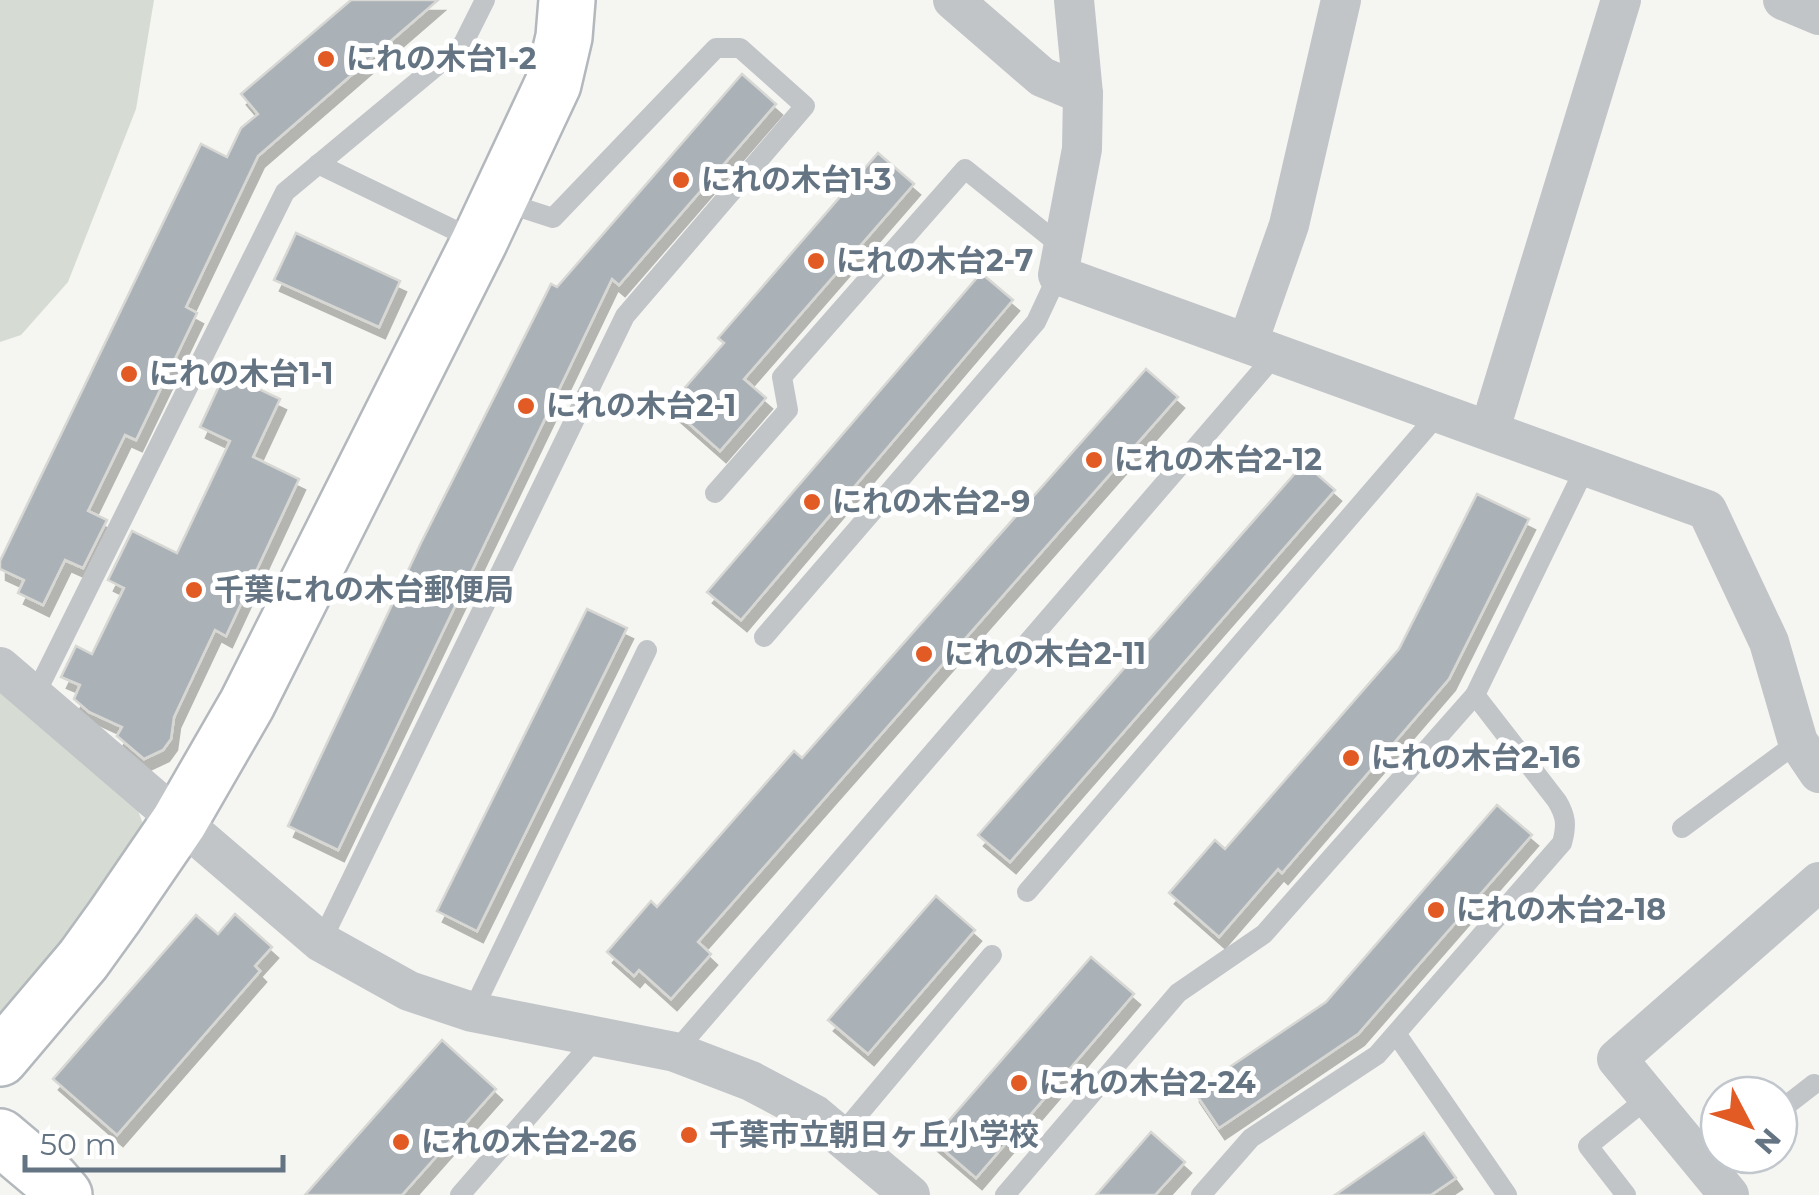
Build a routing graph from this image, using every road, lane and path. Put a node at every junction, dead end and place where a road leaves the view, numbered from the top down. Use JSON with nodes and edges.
{"nodes":[{"id":1,"x":485,"y":0,"type":"edge"},
{"id":2,"x":567,"y":0,"type":"edge"},
{"id":3,"x":953,"y":0,"type":"edge"},
{"id":4,"x":1074,"y":0,"type":"edge"},
{"id":5,"x":1340,"y":0,"type":"edge"},
{"id":6,"x":1621,"y":0,"type":"edge"},
{"id":7,"x":1783,"y":0,"type":"edge"},
{"id":8,"x":1819,"y":16,"type":"edge"},
{"id":9,"x":1083,"y":94,"type":"junction"},
{"id":10,"x":318,"y":164,"type":"junction"},
{"id":11,"x":488,"y":221,"type":"junction"},
{"id":12,"x":1062,"y":262,"type":"junction"},
{"id":13,"x":1262,"y":348,"type":"junction"},
{"id":14,"x":1440,"y":412,"type":"junction"},
{"id":15,"x":1490,"y":429,"type":"junction"},
{"id":16,"x":1586,"y":466,"type":"junction"},
{"id":17,"x":716,"y":493,"type":"dead end"},
{"id":18,"x":764,"y":637,"type":"dead end"},
{"id":19,"x":647,"y":650,"type":"dead end"},
{"id":20,"x":0,"y":667,"type":"edge"},
{"id":21,"x":1474,"y":694,"type":"junction"},
{"id":22,"x":34,"y":697,"type":"junction"},
{"id":23,"x":1808,"y":758,"type":"edge"},
{"id":24,"x":179,"y":822,"type":"junction"},
{"id":25,"x":1682,"y":828,"type":"dead end"},
{"id":26,"x":1819,"y":882,"type":"edge"},
{"id":27,"x":1026,"y":892,"type":"dead end"},
{"id":28,"x":321,"y":942,"type":"junction"},
{"id":29,"x":992,"y":955,"type":"dead end"},
{"id":30,"x":472,"y":1012,"type":"junction"},
{"id":31,"x":1397,"y":1035,"type":"junction"},
{"id":32,"x":598,"y":1036,"type":"junction"},
{"id":33,"x":675,"y":1052,"type":"junction"},
{"id":34,"x":0,"y":1058,"type":"edge"},
{"id":35,"x":1814,"y":1084,"type":"dead end"},
{"id":36,"x":1799,"y":1095,"type":"edge"},
{"id":37,"x":1649,"y":1098,"type":"junction"},
{"id":38,"x":841,"y":1135,"type":"junction"},
{"id":39,"x":0,"y":1137,"type":"edge"},
{"id":40,"x":1699,"y":1152,"type":"edge"},
{"id":41,"x":64,"y":1195,"type":"edge"},
{"id":42,"x":460,"y":1195,"type":"edge"},
{"id":43,"x":910,"y":1195,"type":"edge"},
{"id":44,"x":1004,"y":1195,"type":"edge"},
{"id":45,"x":1201,"y":1195,"type":"edge"},
{"id":46,"x":1507,"y":1195,"type":"edge"},
{"id":47,"x":1626,"y":1195,"type":"edge"}],
"edges":[{"from":1,"to":10,"type":"lane"},
{"from":2,"to":11,"type":"street"},
{"from":3,"to":9,"type":"street"},
{"from":4,"to":9,"type":"street"},
{"from":5,"to":13,"type":"street"},
{"from":6,"to":15,"type":"street"},
{"from":7,"to":8,"type":"street"},
{"from":9,"to":12,"type":"street"},
{"from":10,"to":11,"type":"lane"},
{"from":10,"to":22,"type":"lane"},
{"from":11,"to":24,"type":"street"},
{"from":11,"to":28,"type":"lane"},
{"from":12,"to":13,"type":"street"},
{"from":12,"to":17,"type":"lane"},
{"from":12,"to":18,"type":"lane"},
{"from":13,"to":14,"type":"street"},
{"from":13,"to":33,"type":"lane"},
{"from":14,"to":15,"type":"street"},
{"from":14,"to":27,"type":"lane"},
{"from":15,"to":16,"type":"street"},
{"from":16,"to":21,"type":"lane"},
{"from":16,"to":23,"type":"street"},
{"from":19,"to":30,"type":"lane"},
{"from":20,"to":22,"type":"street"},
{"from":21,"to":31,"type":"lane"},
{"from":21,"to":44,"type":"lane"},
{"from":22,"to":24,"type":"street"},
{"from":23,"to":25,"type":"lane"},
{"from":24,"to":28,"type":"street"},
{"from":24,"to":34,"type":"street"},
{"from":26,"to":37,"type":"street"},
{"from":28,"to":30,"type":"street"},
{"from":29,"to":38,"type":"lane"},
{"from":30,"to":32,"type":"street"},
{"from":31,"to":45,"type":"lane"},
{"from":31,"to":46,"type":"lane"},
{"from":32,"to":33,"type":"street"},
{"from":32,"to":42,"type":"lane"},
{"from":33,"to":38,"type":"street"},
{"from":35,"to":36,"type":"lane"},
{"from":37,"to":40,"type":"street"},
{"from":37,"to":47,"type":"lane"},
{"from":38,"to":43,"type":"street"},
{"from":39,"to":41,"type":"street"}]}
